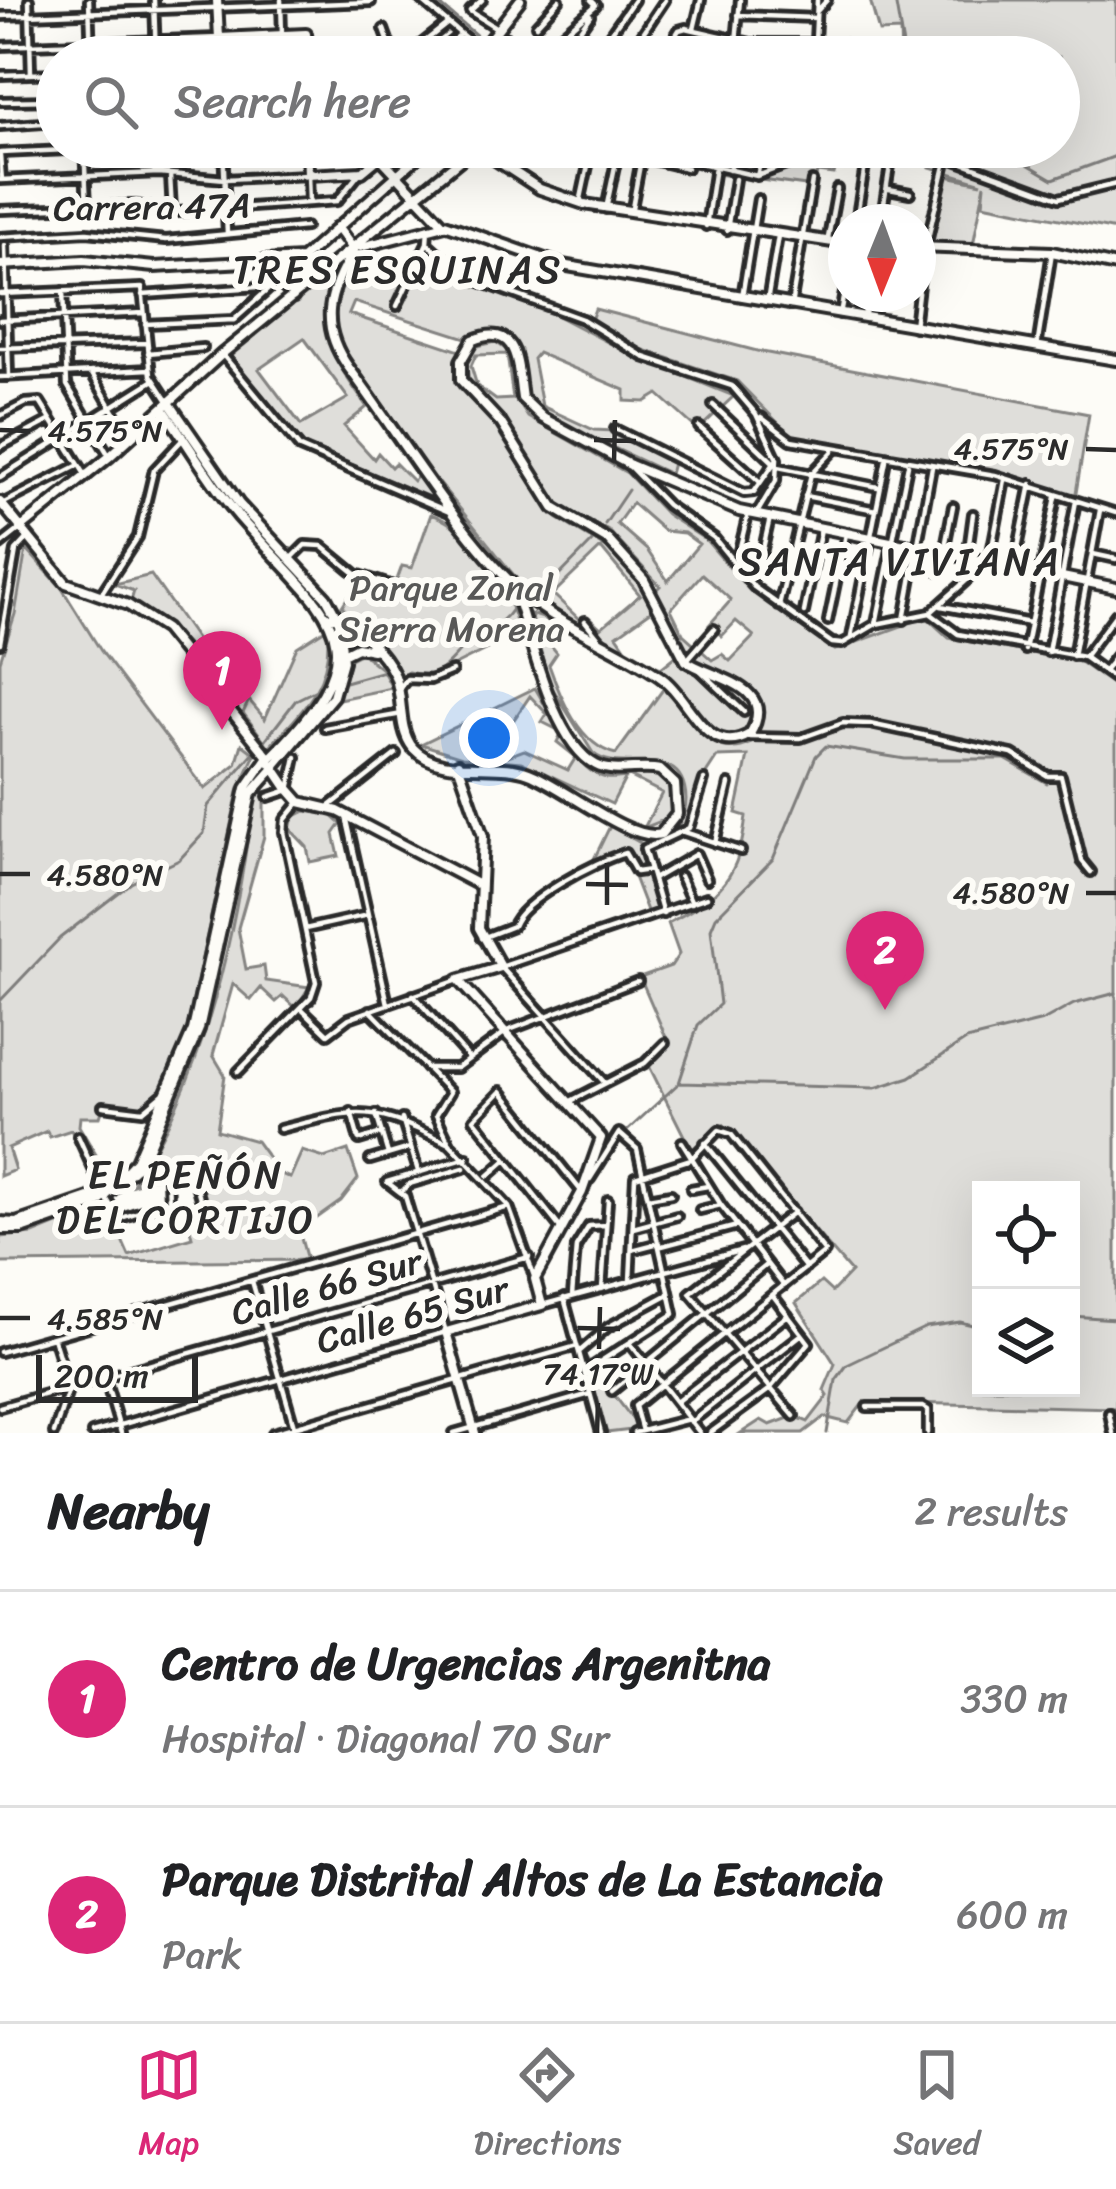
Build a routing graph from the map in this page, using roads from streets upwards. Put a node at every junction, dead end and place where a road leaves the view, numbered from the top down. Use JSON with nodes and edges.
{"nodes":[{"id":1,"x":28,"y":0,"type":"edge"},
{"id":2,"x":88,"y":0,"type":"edge"},
{"id":3,"x":154,"y":0,"type":"edge"},
{"id":4,"x":482,"y":0,"type":"edge"},
{"id":5,"x":520,"y":0,"type":"edge"},
{"id":6,"x":559,"y":0,"type":"edge"},
{"id":7,"x":634,"y":0,"type":"edge"},
{"id":8,"x":665,"y":0,"type":"edge"},
{"id":9,"x":701,"y":0,"type":"edge"},
{"id":10,"x":740,"y":0,"type":"edge"},
{"id":11,"x":818,"y":0,"type":"edge"},
{"id":12,"x":827,"y":0,"type":"edge"},
{"id":13,"x":422,"y":1,"type":"edge"},
{"id":14,"x":370,"y":2,"type":"edge"},
{"id":15,"x":596,"y":2,"type":"edge"},
{"id":16,"x":281,"y":3,"type":"edge"},
{"id":17,"x":217,"y":4,"type":"edge"},
{"id":18,"x":154,"y":10,"type":"junction"},
{"id":19,"x":818,"y":10,"type":"junction"},
{"id":20,"x":89,"y":13,"type":"junction"},
{"id":21,"x":739,"y":14,"type":"junction"},
{"id":22,"x":29,"y":15,"type":"junction"},
{"id":23,"x":0,"y":16,"type":"edge"},
{"id":24,"x":815,"y":19,"type":"junction"},
{"id":25,"x":449,"y":22,"type":"junction"},
{"id":26,"x":536,"y":26,"type":"dead end"},
{"id":27,"x":384,"y":29,"type":"dead end"},
{"id":28,"x":694,"y":29,"type":"junction"},
{"id":29,"x":493,"y":30,"type":"junction"},
{"id":30,"x":462,"y":33,"type":"junction"},
{"id":31,"x":282,"y":35,"type":"junction"},
{"id":32,"x":712,"y":35,"type":"joint"},
{"id":33,"x":90,"y":36,"type":"edge"},
{"id":34,"x":156,"y":36,"type":"edge"},
{"id":35,"x":219,"y":36,"type":"edge"},
{"id":36,"x":261,"y":36,"type":"edge"},
{"id":37,"x":306,"y":36,"type":"edge"},
{"id":38,"x":386,"y":36,"type":"edge"},
{"id":39,"x":431,"y":36,"type":"edge"},
{"id":40,"x":458,"y":36,"type":"edge"},
{"id":41,"x":464,"y":36,"type":"edge"},
{"id":42,"x":489,"y":36,"type":"edge"},
{"id":43,"x":507,"y":36,"type":"edge"},
{"id":44,"x":559,"y":36,"type":"edge"},
{"id":45,"x":575,"y":36,"type":"edge"},
{"id":46,"x":609,"y":36,"type":"edge"},
{"id":47,"x":641,"y":36,"type":"edge"},
{"id":48,"x":676,"y":36,"type":"edge"},
{"id":49,"x":715,"y":36,"type":"edge"},
{"id":50,"x":737,"y":36,"type":"edge"},
{"id":51,"x":815,"y":36,"type":"edge"},
{"id":52,"x":30,"y":45,"type":"junction"},
{"id":53,"x":36,"y":45,"type":"edge"},
{"id":54,"x":0,"y":46,"type":"edge"},
{"id":55,"x":31,"y":74,"type":"junction"},
{"id":56,"x":36,"y":74,"type":"edge"},
{"id":57,"x":0,"y":75,"type":"edge"},
{"id":58,"x":36,"y":100,"type":"edge"},
{"id":59,"x":0,"y":101,"type":"edge"},
{"id":60,"x":36,"y":123,"type":"edge"},
{"id":61,"x":0,"y":126,"type":"edge"},
{"id":62,"x":36,"y":151,"type":"edge"},
{"id":63,"x":0,"y":154,"type":"edge"},
{"id":64,"x":85,"y":168,"type":"edge"},
{"id":65,"x":159,"y":168,"type":"edge"},
{"id":66,"x":225,"y":168,"type":"edge"},
{"id":67,"x":308,"y":168,"type":"edge"},
{"id":68,"x":365,"y":168,"type":"edge"},
{"id":69,"x":391,"y":168,"type":"edge"},
{"id":70,"x":404,"y":168,"type":"edge"},
{"id":71,"x":451,"y":168,"type":"edge"},
{"id":72,"x":508,"y":168,"type":"edge"},
{"id":73,"x":587,"y":168,"type":"edge"},
{"id":74,"x":615,"y":168,"type":"edge"},
{"id":75,"x":641,"y":168,"type":"edge"},
{"id":76,"x":710,"y":168,"type":"edge"},
{"id":77,"x":760,"y":168,"type":"edge"},
{"id":78,"x":777,"y":168,"type":"edge"},
{"id":79,"x":865,"y":168,"type":"edge"},
{"id":80,"x":891,"y":168,"type":"edge"},
{"id":81,"x":944,"y":168,"type":"edge"},
{"id":82,"x":977,"y":168,"type":"edge"},
{"id":83,"x":714,"y":170,"type":"junction"},
{"id":84,"x":729,"y":170,"type":"joint"},
{"id":85,"x":362,"y":172,"type":"junction"},
{"id":86,"x":159,"y":173,"type":"junction"},
{"id":87,"x":170,"y":173,"type":"junction"},
{"id":88,"x":308,"y":175,"type":"junction"},
{"id":89,"x":396,"y":175,"type":"junction"},
{"id":90,"x":758,"y":176,"type":"junction"},
{"id":91,"x":86,"y":177,"type":"junction"},
{"id":92,"x":735,"y":178,"type":"dead end"},
{"id":93,"x":225,"y":179,"type":"junction"},
{"id":94,"x":1,"y":180,"type":"edge"},
{"id":95,"x":812,"y":181,"type":"dead end"},
{"id":96,"x":1116,"y":184,"type":"edge"},
{"id":97,"x":837,"y":189,"type":"dead end"},
{"id":98,"x":889,"y":189,"type":"junction"},
{"id":99,"x":910,"y":193,"type":"dead end"},
{"id":100,"x":415,"y":198,"type":"junction"},
{"id":101,"x":758,"y":199,"type":"dead end"},
{"id":102,"x":309,"y":202,"type":"junction"},
{"id":103,"x":580,"y":202,"type":"junction"},
{"id":104,"x":859,"y":204,"type":"edge"},
{"id":105,"x":885,"y":204,"type":"edge"},
{"id":106,"x":934,"y":204,"type":"edge"},
{"id":107,"x":87,"y":206,"type":"junction"},
{"id":108,"x":226,"y":208,"type":"junction"},
{"id":109,"x":606,"y":209,"type":"junction"},
{"id":110,"x":0,"y":210,"type":"edge"},
{"id":111,"x":172,"y":211,"type":"junction"},
{"id":112,"x":631,"y":214,"type":"junction"},
{"id":113,"x":446,"y":225,"type":"junction"},
{"id":114,"x":428,"y":226,"type":"junction"},
{"id":115,"x":706,"y":226,"type":"junction"},
{"id":116,"x":305,"y":227,"type":"dead end"},
{"id":117,"x":337,"y":227,"type":"junction"},
{"id":118,"x":727,"y":230,"type":"junction"},
{"id":119,"x":227,"y":234,"type":"junction"},
{"id":120,"x":754,"y":234,"type":"junction"},
{"id":121,"x":0,"y":236,"type":"edge"},
{"id":122,"x":778,"y":236,"type":"junction"},
{"id":123,"x":802,"y":240,"type":"junction"},
{"id":124,"x":427,"y":243,"type":"junction"},
{"id":125,"x":826,"y":244,"type":"joint"},
{"id":126,"x":4,"y":246,"type":"dead end"},
{"id":127,"x":936,"y":248,"type":"edge"},
{"id":128,"x":354,"y":250,"type":"junction"},
{"id":129,"x":1052,"y":252,"type":"junction"},
{"id":130,"x":302,"y":259,"type":"junction"},
{"id":131,"x":2,"y":264,"type":"edge"},
{"id":132,"x":1116,"y":266,"type":"edge"},
{"id":133,"x":274,"y":283,"type":"junction"},
{"id":134,"x":62,"y":291,"type":"junction"},
{"id":135,"x":142,"y":291,"type":"junction"},
{"id":136,"x":3,"y":293,"type":"edge"},
{"id":137,"x":742,"y":297,"type":"junction"},
{"id":138,"x":295,"y":299,"type":"junction"},
{"id":139,"x":767,"y":302,"type":"junction"},
{"id":140,"x":791,"y":305,"type":"junction"},
{"id":141,"x":398,"y":306,"type":"dead end"},
{"id":142,"x":865,"y":312,"type":"edge"},
{"id":143,"x":916,"y":312,"type":"edge"},
{"id":144,"x":144,"y":313,"type":"junction"},
{"id":145,"x":840,"y":314,"type":"joint"},
{"id":146,"x":64,"y":317,"type":"junction"},
{"id":147,"x":864,"y":317,"type":"junction"},
{"id":148,"x":4,"y":320,"type":"edge"},
{"id":149,"x":233,"y":320,"type":"junction"},
{"id":150,"x":145,"y":324,"type":"junction"},
{"id":151,"x":914,"y":327,"type":"junction"},
{"id":152,"x":246,"y":337,"type":"junction"},
{"id":153,"x":147,"y":343,"type":"junction"},
{"id":154,"x":65,"y":346,"type":"junction"},
{"id":155,"x":1037,"y":347,"type":"junction"},
{"id":156,"x":4,"y":348,"type":"edge"},
{"id":157,"x":202,"y":348,"type":"dead end"},
{"id":158,"x":148,"y":353,"type":"junction"},
{"id":159,"x":222,"y":354,"type":"junction"},
{"id":160,"x":1116,"y":360,"type":"edge"},
{"id":161,"x":150,"y":369,"type":"junction"},
{"id":162,"x":91,"y":372,"type":"junction"},
{"id":163,"x":67,"y":374,"type":"junction"},
{"id":164,"x":0,"y":377,"type":"edge"},
{"id":165,"x":10,"y":377,"type":"junction"},
{"id":166,"x":154,"y":380,"type":"junction"},
{"id":167,"x":713,"y":405,"type":"dead end"},
{"id":168,"x":167,"y":407,"type":"junction"},
{"id":169,"x":111,"y":408,"type":"junction"},
{"id":170,"x":756,"y":414,"type":"junction"},
{"id":171,"x":0,"y":416,"type":"edge"},
{"id":172,"x":51,"y":420,"type":"junction"},
{"id":173,"x":88,"y":423,"type":"junction"},
{"id":174,"x":699,"y":427,"type":"dead end"},
{"id":175,"x":615,"y":429,"type":"dead end"},
{"id":176,"x":187,"y":436,"type":"junction"},
{"id":177,"x":130,"y":439,"type":"junction"},
{"id":178,"x":64,"y":440,"type":"junction"},
{"id":179,"x":0,"y":447,"type":"edge"},
{"id":180,"x":833,"y":451,"type":"junction"},
{"id":181,"x":110,"y":458,"type":"junction"},
{"id":182,"x":886,"y":460,"type":"junction"},
{"id":183,"x":775,"y":462,"type":"junction"},
{"id":184,"x":908,"y":463,"type":"junction"},
{"id":185,"x":628,"y":464,"type":"junction"},
{"id":186,"x":79,"y":465,"type":"junction"},
{"id":187,"x":932,"y":467,"type":"junction"},
{"id":188,"x":812,"y":475,"type":"junction"},
{"id":189,"x":86,"y":476,"type":"junction"},
{"id":190,"x":0,"y":477,"type":"edge"},
{"id":191,"x":1005,"y":478,"type":"junction"},
{"id":192,"x":760,"y":482,"type":"junction"},
{"id":193,"x":1030,"y":484,"type":"junction"},
{"id":194,"x":881,"y":488,"type":"junction"},
{"id":195,"x":1057,"y":494,"type":"junction"},
{"id":196,"x":805,"y":496,"type":"junction"},
{"id":197,"x":1076,"y":501,"type":"junction"},
{"id":198,"x":1,"y":504,"type":"edge"},
{"id":199,"x":953,"y":506,"type":"dead end"},
{"id":200,"x":876,"y":510,"type":"junction"},
{"id":201,"x":1100,"y":510,"type":"junction"},
{"id":202,"x":750,"y":514,"type":"junction"},
{"id":203,"x":973,"y":514,"type":"dead end"},
{"id":204,"x":1116,"y":514,"type":"edge"},
{"id":205,"x":458,"y":515,"type":"junction"},
{"id":206,"x":770,"y":518,"type":"junction"},
{"id":207,"x":797,"y":524,"type":"junction"},
{"id":208,"x":20,"y":529,"type":"junction"},
{"id":209,"x":821,"y":529,"type":"junction"},
{"id":210,"x":846,"y":534,"type":"junction"},
{"id":211,"x":27,"y":538,"type":"junction"},
{"id":212,"x":871,"y":539,"type":"junction"},
{"id":213,"x":893,"y":543,"type":"junction"},
{"id":214,"x":0,"y":545,"type":"edge"},
{"id":215,"x":916,"y":548,"type":"junction"},
{"id":216,"x":944,"y":554,"type":"junction"},
{"id":217,"x":1093,"y":554,"type":"junction"},
{"id":218,"x":738,"y":556,"type":"dead end"},
{"id":219,"x":967,"y":558,"type":"junction"},
{"id":220,"x":290,"y":559,"type":"junction"},
{"id":221,"x":1116,"y":560,"type":"edge"},
{"id":222,"x":988,"y":562,"type":"junction"},
{"id":223,"x":1014,"y":567,"type":"junction"},
{"id":224,"x":940,"y":572,"type":"dead end"},
{"id":225,"x":1040,"y":573,"type":"junction"},
{"id":226,"x":757,"y":575,"type":"dead end"},
{"id":227,"x":1061,"y":577,"type":"junction"},
{"id":228,"x":1087,"y":582,"type":"junction"},
{"id":229,"x":393,"y":586,"type":"dead end"},
{"id":230,"x":1116,"y":588,"type":"edge"},
{"id":231,"x":98,"y":598,"type":"junction"},
{"id":232,"x":526,"y":603,"type":"junction"},
{"id":233,"x":938,"y":605,"type":"junction"},
{"id":234,"x":779,"y":606,"type":"junction"},
{"id":235,"x":804,"y":612,"type":"dead end"},
{"id":236,"x":930,"y":613,"type":"junction"},
{"id":237,"x":1116,"y":614,"type":"edge"},
{"id":238,"x":8,"y":616,"type":"junction"},
{"id":239,"x":333,"y":616,"type":"junction"},
{"id":240,"x":904,"y":620,"type":"junction"},
{"id":241,"x":585,"y":621,"type":"dead end"},
{"id":242,"x":828,"y":621,"type":"dead end"},
{"id":243,"x":0,"y":623,"type":"edge"},
{"id":244,"x":1030,"y":623,"type":"junction"},
{"id":245,"x":875,"y":624,"type":"junction"},
{"id":246,"x":714,"y":629,"type":"dead end"},
{"id":247,"x":851,"y":637,"type":"junction"},
{"id":248,"x":0,"y":643,"type":"edge"},
{"id":249,"x":603,"y":646,"type":"junction"},
{"id":250,"x":1024,"y":650,"type":"junction"},
{"id":251,"x":374,"y":651,"type":"junction"},
{"id":252,"x":1048,"y":652,"type":"junction"},
{"id":253,"x":340,"y":656,"type":"junction"},
{"id":254,"x":1073,"y":656,"type":"junction"},
{"id":255,"x":1116,"y":656,"type":"edge"},
{"id":256,"x":1084,"y":657,"type":"junction"},
{"id":257,"x":686,"y":661,"type":"junction"},
{"id":258,"x":699,"y":669,"type":"junction"},
{"id":259,"x":452,"y":671,"type":"dead end"},
{"id":260,"x":1104,"y":671,"type":"junction"},
{"id":261,"x":1116,"y":680,"type":"edge"},
{"id":262,"x":398,"y":690,"type":"junction"},
{"id":263,"x":744,"y":712,"type":"dead end"},
{"id":264,"x":402,"y":714,"type":"junction"},
{"id":265,"x":325,"y":728,"type":"dead end"},
{"id":266,"x":745,"y":737,"type":"junction"},
{"id":267,"x":396,"y":754,"type":"dead end"},
{"id":268,"x":296,"y":757,"type":"dead end"},
{"id":269,"x":458,"y":764,"type":"junction"},
{"id":270,"x":269,"y":765,"type":"junction"},
{"id":271,"x":704,"y":780,"type":"dead end"},
{"id":272,"x":729,"y":784,"type":"dead end"},
{"id":273,"x":287,"y":788,"type":"junction"},
{"id":274,"x":268,"y":797,"type":"dead end"},
{"id":275,"x":300,"y":802,"type":"junction"},
{"id":276,"x":328,"y":807,"type":"junction"},
{"id":277,"x":346,"y":815,"type":"junction"},
{"id":278,"x":685,"y":832,"type":"junction"},
{"id":279,"x":657,"y":841,"type":"junction"},
{"id":280,"x":716,"y":842,"type":"junction"},
{"id":281,"x":740,"y":850,"type":"dead end"},
{"id":282,"x":710,"y":860,"type":"dead end"},
{"id":283,"x":650,"y":870,"type":"junction"},
{"id":284,"x":1090,"y":872,"type":"dead end"},
{"id":285,"x":680,"y":876,"type":"dead end"},
{"id":286,"x":653,"y":879,"type":"junction"},
{"id":287,"x":479,"y":885,"type":"junction"},
{"id":288,"x":707,"y":897,"type":"dead end"},
{"id":289,"x":692,"y":903,"type":"junction"},
{"id":290,"x":663,"y":914,"type":"junction"},
{"id":291,"x":368,"y":915,"type":"junction"},
{"id":292,"x":305,"y":929,"type":"junction"},
{"id":293,"x":482,"y":938,"type":"junction"},
{"id":294,"x":501,"y":968,"type":"junction"},
{"id":295,"x":458,"y":980,"type":"junction"},
{"id":296,"x":638,"y":980,"type":"dead end"},
{"id":297,"x":413,"y":995,"type":"junction"},
{"id":298,"x":388,"y":1004,"type":"junction"},
{"id":299,"x":301,"y":1008,"type":"junction"},
{"id":300,"x":370,"y":1010,"type":"junction"},
{"id":301,"x":546,"y":1015,"type":"junction"},
{"id":302,"x":507,"y":1031,"type":"junction"},
{"id":303,"x":665,"y":1043,"type":"dead end"},
{"id":304,"x":470,"y":1059,"type":"junction"},
{"id":305,"x":426,"y":1068,"type":"junction"},
{"id":306,"x":238,"y":1072,"type":"dead end"},
{"id":307,"x":604,"y":1082,"type":"junction"},
{"id":308,"x":167,"y":1096,"type":"junction"},
{"id":309,"x":569,"y":1102,"type":"junction"},
{"id":310,"x":103,"y":1106,"type":"dead end"},
{"id":311,"x":351,"y":1112,"type":"junction"},
{"id":312,"x":376,"y":1112,"type":"junction"},
{"id":313,"x":402,"y":1119,"type":"junction"},
{"id":314,"x":280,"y":1129,"type":"dead end"},
{"id":315,"x":382,"y":1133,"type":"junction"},
{"id":316,"x":78,"y":1136,"type":"dead end"},
{"id":317,"x":682,"y":1142,"type":"dead end"},
{"id":318,"x":706,"y":1143,"type":"junction"},
{"id":319,"x":450,"y":1144,"type":"junction"},
{"id":320,"x":410,"y":1148,"type":"junction"},
{"id":321,"x":388,"y":1154,"type":"junction"},
{"id":322,"x":467,"y":1158,"type":"junction"},
{"id":323,"x":691,"y":1159,"type":"junction"},
{"id":324,"x":370,"y":1160,"type":"dead end"},
{"id":325,"x":506,"y":1160,"type":"junction"},
{"id":326,"x":464,"y":1168,"type":"dead end"},
{"id":327,"x":418,"y":1171,"type":"junction"},
{"id":328,"x":642,"y":1172,"type":"junction"},
{"id":329,"x":129,"y":1175,"type":"junction"},
{"id":330,"x":487,"y":1178,"type":"junction"},
{"id":331,"x":708,"y":1186,"type":"junction"},
{"id":332,"x":584,"y":1187,"type":"junction"},
{"id":333,"x":691,"y":1189,"type":"dead end"},
{"id":334,"x":402,"y":1192,"type":"junction"},
{"id":335,"x":671,"y":1194,"type":"dead end"},
{"id":336,"x":105,"y":1195,"type":"junction"},
{"id":337,"x":648,"y":1198,"type":"junction"},
{"id":338,"x":608,"y":1199,"type":"dead end"},
{"id":339,"x":721,"y":1205,"type":"junction"},
{"id":340,"x":509,"y":1208,"type":"junction"},
{"id":341,"x":203,"y":1209,"type":"dead end"},
{"id":342,"x":700,"y":1210,"type":"dead end"},
{"id":343,"x":794,"y":1212,"type":"junction"},
{"id":344,"x":677,"y":1216,"type":"dead end"},
{"id":345,"x":655,"y":1222,"type":"junction"},
{"id":346,"x":606,"y":1225,"type":"junction"},
{"id":347,"x":0,"y":1226,"type":"edge"},
{"id":348,"x":737,"y":1226,"type":"junction"},
{"id":349,"x":775,"y":1227,"type":"junction"},
{"id":350,"x":633,"y":1228,"type":"junction"},
{"id":351,"x":562,"y":1230,"type":"junction"},
{"id":352,"x":416,"y":1234,"type":"junction"},
{"id":353,"x":659,"y":1245,"type":"junction"},
{"id":354,"x":750,"y":1247,"type":"junction"},
{"id":355,"x":632,"y":1250,"type":"junction"},
{"id":356,"x":529,"y":1257,"type":"junction"},
{"id":357,"x":767,"y":1264,"type":"junction"},
{"id":358,"x":806,"y":1268,"type":"junction"},
{"id":359,"x":664,"y":1272,"type":"junction"},
{"id":360,"x":535,"y":1279,"type":"junction"},
{"id":361,"x":252,"y":1281,"type":"junction"},
{"id":362,"x":630,"y":1281,"type":"junction"},
{"id":363,"x":431,"y":1284,"type":"junction"},
{"id":364,"x":784,"y":1286,"type":"junction"},
{"id":365,"x":602,"y":1288,"type":"junction"},
{"id":366,"x":669,"y":1294,"type":"junction"},
{"id":367,"x":772,"y":1295,"type":"junction"},
{"id":368,"x":568,"y":1297,"type":"junction"},
{"id":369,"x":542,"y":1304,"type":"junction"},
{"id":370,"x":706,"y":1312,"type":"junction"},
{"id":371,"x":788,"y":1315,"type":"junction"},
{"id":372,"x":267,"y":1330,"type":"junction"},
{"id":373,"x":446,"y":1332,"type":"junction"},
{"id":374,"x":722,"y":1332,"type":"junction"},
{"id":375,"x":802,"y":1334,"type":"junction"},
{"id":376,"x":53,"y":1337,"type":"junction"},
{"id":377,"x":630,"y":1342,"type":"junction"},
{"id":378,"x":578,"y":1349,"type":"junction"},
{"id":379,"x":0,"y":1352,"type":"edge"},
{"id":380,"x":740,"y":1353,"type":"junction"},
{"id":381,"x":645,"y":1362,"type":"junction"},
{"id":382,"x":753,"y":1371,"type":"junction"},
{"id":383,"x":584,"y":1372,"type":"junction"},
{"id":384,"x":105,"y":1378,"type":"junction"},
{"id":385,"x":281,"y":1379,"type":"junction"},
{"id":386,"x":460,"y":1379,"type":"junction"},
{"id":387,"x":661,"y":1381,"type":"junction"},
{"id":388,"x":69,"y":1388,"type":"junction"},
{"id":389,"x":770,"y":1390,"type":"junction"},
{"id":390,"x":612,"y":1391,"type":"dead end"},
{"id":391,"x":590,"y":1394,"type":"junction"},
{"id":392,"x":676,"y":1402,"type":"junction"},
{"id":393,"x":867,"y":1407,"type":"dead end"},
{"id":394,"x":0,"y":1408,"type":"edge"},
{"id":395,"x":1109,"y":1413,"type":"dead end"},
{"id":396,"x":794,"y":1416,"type":"dead end"},
{"id":397,"x":690,"y":1420,"type":"junction"},
{"id":398,"x":120,"y":1429,"type":"edge"},
{"id":399,"x":296,"y":1430,"type":"edge"},
{"id":400,"x":475,"y":1430,"type":"edge"},
{"id":401,"x":638,"y":1432,"type":"edge"},
{"id":402,"x":54,"y":1433,"type":"edge"},
{"id":403,"x":92,"y":1433,"type":"edge"},
{"id":404,"x":273,"y":1433,"type":"edge"},
{"id":405,"x":454,"y":1433,"type":"edge"},
{"id":406,"x":601,"y":1433,"type":"edge"},
{"id":407,"x":700,"y":1433,"type":"edge"},
{"id":408,"x":710,"y":1433,"type":"edge"},
{"id":409,"x":928,"y":1433,"type":"edge"},
{"id":410,"x":1113,"y":1433,"type":"edge"}],
"edges":[{"from":1,"to":22,"type":"street"},
{"from":2,"to":20,"type":"street"},
{"from":3,"to":18,"type":"street"},
{"from":4,"to":29,"type":"street"},
{"from":5,"to":29,"type":"street"},
{"from":6,"to":26,"type":"street"},
{"from":7,"to":46,"type":"street"},
{"from":8,"to":47,"type":"street"},
{"from":9,"to":28,"type":"street"},
{"from":10,"to":21,"type":"street"},
{"from":11,"to":19,"type":"street"},
{"from":12,"to":19,"type":"street"},
{"from":13,"to":25,"type":"street"},
{"from":14,"to":16,"type":"street"},
{"from":15,"to":44,"type":"street"},
{"from":15,"to":45,"type":"street"},
{"from":16,"to":17,"type":"street"},
{"from":16,"to":31,"type":"street"},
{"from":17,"to":18,"type":"street"},
{"from":17,"to":35,"type":"street"},
{"from":18,"to":20,"type":"street"},
{"from":18,"to":34,"type":"street"},
{"from":19,"to":24,"type":"street"},
{"from":20,"to":22,"type":"street"},
{"from":20,"to":33,"type":"street"},
{"from":21,"to":24,"type":"street"},
{"from":21,"to":50,"type":"street"},
{"from":22,"to":23,"type":"street"},
{"from":22,"to":52,"type":"street"},
{"from":24,"to":51,"type":"street"},
{"from":25,"to":30,"type":"street"},
{"from":25,"to":39,"type":"street"},
{"from":27,"to":38,"type":"street"},
{"from":28,"to":32,"type":"street"},
{"from":28,"to":48,"type":"street"},
{"from":29,"to":42,"type":"street"},
{"from":29,"to":43,"type":"street"},
{"from":30,"to":40,"type":"street"},
{"from":30,"to":41,"type":"street"},
{"from":31,"to":36,"type":"street"},
{"from":31,"to":37,"type":"street"},
{"from":32,"to":49,"type":"street"},
{"from":52,"to":53,"type":"street"},
{"from":52,"to":54,"type":"street"},
{"from":52,"to":55,"type":"street"},
{"from":55,"to":56,"type":"street"},
{"from":55,"to":57,"type":"street"},
{"from":58,"to":59,"type":"street"},
{"from":60,"to":61,"type":"street"},
{"from":62,"to":63,"type":"street"},
{"from":63,"to":94,"type":"street"},
{"from":64,"to":91,"type":"street"},
{"from":65,"to":86,"type":"street"},
{"from":66,"to":93,"type":"street"},
{"from":67,"to":88,"type":"street"},
{"from":68,"to":85,"type":"street"},
{"from":69,"to":89,"type":"street"},
{"from":70,"to":89,"type":"street"},
{"from":71,"to":100,"type":"street"},
{"from":72,"to":103,"type":"street"},
{"from":73,"to":103,"type":"street"},
{"from":74,"to":109,"type":"street"},
{"from":75,"to":112,"type":"street"},
{"from":76,"to":83,"type":"street"},
{"from":77,"to":90,"type":"street"},
{"from":78,"to":90,"type":"street"},
{"from":79,"to":104,"type":"street"},
{"from":80,"to":98,"type":"street"},
{"from":81,"to":106,"type":"street"},
{"from":82,"to":96,"type":"street"},
{"from":83,"to":84,"type":"street"},
{"from":83,"to":115,"type":"street"},
{"from":84,"to":90,"type":"street"},
{"from":85,"to":88,"type":"street"},
{"from":85,"to":102,"type":"street"},
{"from":86,"to":87,"type":"street"},
{"from":86,"to":91,"type":"street"},
{"from":87,"to":93,"type":"street"},
{"from":87,"to":111,"type":"street"},
{"from":88,"to":93,"type":"street"},
{"from":88,"to":102,"type":"street"},
{"from":89,"to":100,"type":"street"},
{"from":89,"to":117,"type":"street"},
{"from":91,"to":94,"type":"street"},
{"from":91,"to":107,"type":"street"},
{"from":92,"to":118,"type":"street"},
{"from":93,"to":108,"type":"street"},
{"from":95,"to":123,"type":"street"},
{"from":97,"to":125,"type":"street"},
{"from":98,"to":99,"type":"street"},
{"from":98,"to":105,"type":"street"},
{"from":100,"to":113,"type":"street"},
{"from":100,"to":128,"type":"street"},
{"from":101,"to":120,"type":"street"},
{"from":102,"to":108,"type":"street"},
{"from":103,"to":109,"type":"street"},
{"from":107,"to":110,"type":"street"},
{"from":107,"to":111,"type":"street"},
{"from":108,"to":111,"type":"street"},
{"from":108,"to":119,"type":"street"},
{"from":109,"to":112,"type":"street"},
{"from":112,"to":115,"type":"street"},
{"from":113,"to":114,"type":"street"},
{"from":113,"to":137,"type":"street"},
{"from":114,"to":124,"type":"street"},
{"from":114,"to":128,"type":"street"},
{"from":115,"to":118,"type":"street"},
{"from":116,"to":119,"type":"street","name":"Carrera 47A"},
{"from":117,"to":128,"type":"street"},
{"from":117,"to":130,"type":"street"},
{"from":118,"to":120,"type":"street"},
{"from":119,"to":121,"type":"street","name":"Carrera 47A"},
{"from":120,"to":122,"type":"street"},
{"from":120,"to":137,"type":"street"},
{"from":122,"to":123,"type":"street"},
{"from":122,"to":139,"type":"street"},
{"from":123,"to":125,"type":"street"},
{"from":123,"to":140,"type":"street"},
{"from":124,"to":141,"type":"street"},
{"from":124,"to":170,"type":"street"},
{"from":126,"to":131,"type":"street"},
{"from":127,"to":129,"type":"street"},
{"from":128,"to":138,"type":"street"},
{"from":128,"to":205,"type":"street"},
{"from":129,"to":132,"type":"street"},
{"from":129,"to":155,"type":"street"},
{"from":130,"to":131,"type":"street"},
{"from":130,"to":133,"type":"street"},
{"from":131,"to":136,"type":"street"},
{"from":133,"to":135,"type":"street"},
{"from":133,"to":138,"type":"street"},
{"from":133,"to":149,"type":"street"},
{"from":134,"to":135,"type":"street"},
{"from":134,"to":136,"type":"street"},
{"from":134,"to":146,"type":"street"},
{"from":135,"to":144,"type":"street"},
{"from":136,"to":148,"type":"street"},
{"from":137,"to":139,"type":"street"},
{"from":138,"to":152,"type":"street"},
{"from":139,"to":140,"type":"street"},
{"from":140,"to":145,"type":"street"},
{"from":142,"to":147,"type":"street"},
{"from":143,"to":151,"type":"street"},
{"from":144,"to":146,"type":"street"},
{"from":144,"to":150,"type":"street"},
{"from":145,"to":147,"type":"street"},
{"from":146,"to":148,"type":"street"},
{"from":146,"to":154,"type":"street"},
{"from":147,"to":151,"type":"street"},
{"from":148,"to":156,"type":"street"},
{"from":149,"to":150,"type":"street"},
{"from":149,"to":152,"type":"street"},
{"from":150,"to":153,"type":"street"},
{"from":151,"to":155,"type":"street"},
{"from":152,"to":159,"type":"street"},
{"from":153,"to":154,"type":"street"},
{"from":153,"to":158,"type":"street"},
{"from":154,"to":156,"type":"street"},
{"from":154,"to":163,"type":"street"},
{"from":155,"to":160,"type":"street"},
{"from":156,"to":165,"type":"street"},
{"from":157,"to":158,"type":"street"},
{"from":158,"to":161,"type":"street"},
{"from":159,"to":168,"type":"street"},
{"from":159,"to":205,"type":"street"},
{"from":161,"to":162,"type":"street"},
{"from":161,"to":166,"type":"street"},
{"from":162,"to":163,"type":"street"},
{"from":162,"to":169,"type":"street"},
{"from":163,"to":165,"type":"street"},
{"from":163,"to":173,"type":"street"},
{"from":164,"to":165,"type":"street"},
{"from":166,"to":168,"type":"street"},
{"from":166,"to":169,"type":"street"},
{"from":167,"to":183,"type":"street"},
{"from":168,"to":176,"type":"street"},
{"from":168,"to":177,"type":"street"},
{"from":169,"to":173,"type":"street"},
{"from":169,"to":177,"type":"street"},
{"from":170,"to":180,"type":"street"},
{"from":170,"to":183,"type":"street"},
{"from":171,"to":172,"type":"street"},
{"from":172,"to":178,"type":"street"},
{"from":172,"to":179,"type":"street"},
{"from":173,"to":178,"type":"street"},
{"from":173,"to":181,"type":"street"},
{"from":174,"to":192,"type":"street"},
{"from":175,"to":192,"type":"street"},
{"from":176,"to":220,"type":"street"},
{"from":176,"to":231,"type":"street"},
{"from":176,"to":239,"type":"street"},
{"from":177,"to":181,"type":"street"},
{"from":178,"to":186,"type":"street"},
{"from":178,"to":190,"type":"street"},
{"from":180,"to":182,"type":"street"},
{"from":180,"to":188,"type":"street"},
{"from":181,"to":189,"type":"street"},
{"from":182,"to":184,"type":"street"},
{"from":182,"to":194,"type":"street"},
{"from":183,"to":188,"type":"street"},
{"from":183,"to":192,"type":"street"},
{"from":183,"to":202,"type":"street"},
{"from":184,"to":187,"type":"street"},
{"from":184,"to":213,"type":"street"},
{"from":185,"to":202,"type":"street"},
{"from":185,"to":234,"type":"street"},
{"from":185,"to":257,"type":"street"},
{"from":186,"to":189,"type":"street"},
{"from":186,"to":198,"type":"street"},
{"from":187,"to":191,"type":"street"},
{"from":187,"to":215,"type":"street"},
{"from":188,"to":194,"type":"street"},
{"from":188,"to":196,"type":"street"},
{"from":189,"to":208,"type":"street"},
{"from":191,"to":193,"type":"street"},
{"from":191,"to":222,"type":"street"},
{"from":193,"to":195,"type":"street"},
{"from":193,"to":223,"type":"street"},
{"from":194,"to":200,"type":"street"},
{"from":195,"to":197,"type":"street"},
{"from":195,"to":225,"type":"street"},
{"from":196,"to":200,"type":"street"},
{"from":196,"to":207,"type":"street"},
{"from":197,"to":201,"type":"street"},
{"from":197,"to":227,"type":"street"},
{"from":198,"to":208,"type":"street"},
{"from":199,"to":216,"type":"street"},
{"from":200,"to":212,"type":"street"},
{"from":201,"to":204,"type":"street"},
{"from":201,"to":217,"type":"street"},
{"from":202,"to":206,"type":"street"},
{"from":202,"to":218,"type":"street"},
{"from":203,"to":219,"type":"street"},
{"from":205,"to":232,"type":"street"},
{"from":206,"to":207,"type":"street"},
{"from":206,"to":226,"type":"street"},
{"from":207,"to":209,"type":"street"},
{"from":207,"to":234,"type":"street"},
{"from":208,"to":211,"type":"street"},
{"from":208,"to":214,"type":"street"},
{"from":209,"to":210,"type":"street"},
{"from":209,"to":235,"type":"street"},
{"from":210,"to":212,"type":"street"},
{"from":210,"to":242,"type":"street"},
{"from":211,"to":231,"type":"street"},
{"from":211,"to":238,"type":"street"},
{"from":212,"to":213,"type":"street"},
{"from":212,"to":247,"type":"street"},
{"from":213,"to":215,"type":"street"},
{"from":213,"to":245,"type":"street"},
{"from":215,"to":216,"type":"street"},
{"from":215,"to":240,"type":"street"},
{"from":216,"to":219,"type":"street"},
{"from":216,"to":224,"type":"street"},
{"from":217,"to":221,"type":"street"},
{"from":217,"to":228,"type":"street"},
{"from":219,"to":222,"type":"street"},
{"from":220,"to":229,"type":"street"},
{"from":220,"to":239,"type":"street"},
{"from":222,"to":223,"type":"street"},
{"from":222,"to":233,"type":"street"},
{"from":223,"to":225,"type":"street"},
{"from":225,"to":227,"type":"street"},
{"from":225,"to":244,"type":"street"},
{"from":227,"to":228,"type":"street"},
{"from":227,"to":252,"type":"street"},
{"from":228,"to":230,"type":"street"},
{"from":228,"to":254,"type":"street"},
{"from":231,"to":270,"type":"street"},
{"from":232,"to":249,"type":"street"},
{"from":232,"to":279,"type":"street"},
{"from":233,"to":236,"type":"street"},
{"from":233,"to":244,"type":"street"},
{"from":234,"to":247,"type":"street"},
{"from":236,"to":240,"type":"street"},
{"from":236,"to":250,"type":"street"},
{"from":237,"to":256,"type":"street"},
{"from":238,"to":243,"type":"street"},
{"from":238,"to":248,"type":"street"},
{"from":239,"to":251,"type":"street"},
{"from":239,"to":253,"type":"street"},
{"from":240,"to":245,"type":"street"},
{"from":241,"to":249,"type":"street"},
{"from":244,"to":250,"type":"street"},
{"from":245,"to":247,"type":"street"},
{"from":246,"to":257,"type":"street"},
{"from":249,"to":266,"type":"street"},
{"from":250,"to":252,"type":"street"},
{"from":251,"to":253,"type":"street"},
{"from":251,"to":262,"type":"street"},
{"from":252,"to":254,"type":"street"},
{"from":253,"to":270,"type":"street"},
{"from":254,"to":256,"type":"street"},
{"from":255,"to":260,"type":"street"},
{"from":256,"to":260,"type":"street"},
{"from":257,"to":258,"type":"street"},
{"from":258,"to":263,"type":"street"},
{"from":258,"to":266,"type":"street"},
{"from":259,"to":262,"type":"street"},
{"from":260,"to":261,"type":"street"},
{"from":262,"to":264,"type":"street"},
{"from":264,"to":265,"type":"street"},
{"from":264,"to":269,"type":"street"},
{"from":266,"to":284,"type":"street"},
{"from":267,"to":276,"type":"street"},
{"from":268,"to":273,"type":"street"},
{"from":269,"to":279,"type":"street"},
{"from":269,"to":287,"type":"street"},
{"from":270,"to":273,"type":"street"},
{"from":270,"to":308,"type":"street"},
{"from":270,"to":329,"type":"street"},
{"from":271,"to":278,"type":"street"},
{"from":272,"to":280,"type":"street"},
{"from":273,"to":274,"type":"street"},
{"from":273,"to":275,"type":"street"},
{"from":275,"to":276,"type":"street"},
{"from":275,"to":292,"type":"street"},
{"from":276,"to":277,"type":"street"},
{"from":277,"to":287,"type":"street"},
{"from":277,"to":291,"type":"street"},
{"from":278,"to":279,"type":"street"},
{"from":278,"to":280,"type":"street"},
{"from":279,"to":283,"type":"street"},
{"from":280,"to":281,"type":"street"},
{"from":282,"to":286,"type":"street"},
{"from":283,"to":286,"type":"street"},
{"from":283,"to":293,"type":"street"},
{"from":285,"to":289,"type":"street"},
{"from":286,"to":290,"type":"street"},
{"from":287,"to":293,"type":"street"},
{"from":288,"to":289,"type":"street"},
{"from":289,"to":290,"type":"street"},
{"from":290,"to":294,"type":"street"},
{"from":291,"to":292,"type":"street"},
{"from":291,"to":298,"type":"street"},
{"from":292,"to":299,"type":"street"},
{"from":293,"to":294,"type":"street"},
{"from":294,"to":295,"type":"street"},
{"from":294,"to":301,"type":"street"},
{"from":295,"to":297,"type":"street"},
{"from":295,"to":302,"type":"street"},
{"from":296,"to":301,"type":"street"},
{"from":297,"to":298,"type":"street"},
{"from":297,"to":304,"type":"street"},
{"from":298,"to":300,"type":"street"},
{"from":299,"to":300,"type":"street"},
{"from":299,"to":306,"type":"street"},
{"from":300,"to":305,"type":"street"},
{"from":301,"to":302,"type":"street"},
{"from":301,"to":307,"type":"street"},
{"from":302,"to":304,"type":"street"},
{"from":302,"to":309,"type":"street"},
{"from":303,"to":307,"type":"street"},
{"from":304,"to":305,"type":"street"},
{"from":305,"to":319,"type":"street"},
{"from":307,"to":309,"type":"street"},
{"from":308,"to":310,"type":"street"},
{"from":308,"to":329,"type":"street"},
{"from":309,"to":332,"type":"street"},
{"from":311,"to":312,"type":"street"},
{"from":311,"to":314,"type":"street"},
{"from":311,"to":315,"type":"street"},
{"from":312,"to":313,"type":"street"},
{"from":312,"to":315,"type":"street"},
{"from":313,"to":319,"type":"street"},
{"from":313,"to":320,"type":"street"},
{"from":315,"to":321,"type":"street"},
{"from":316,"to":336,"type":"street"},
{"from":317,"to":323,"type":"street"},
{"from":318,"to":323,"type":"street"},
{"from":318,"to":343,"type":"street"},
{"from":318,"to":349,"type":"street"},
{"from":319,"to":322,"type":"street"},
{"from":320,"to":321,"type":"street"},
{"from":320,"to":327,"type":"street"},
{"from":321,"to":324,"type":"street"},
{"from":322,"to":327,"type":"street"},
{"from":322,"to":330,"type":"street"},
{"from":323,"to":328,"type":"street"},
{"from":323,"to":331,"type":"street"},
{"from":325,"to":330,"type":"street"},
{"from":325,"to":332,"type":"street"},
{"from":325,"to":351,"type":"street"},
{"from":326,"to":334,"type":"street"},
{"from":327,"to":334,"type":"street"},
{"from":328,"to":332,"type":"street"},
{"from":328,"to":337,"type":"street"},
{"from":328,"to":350,"type":"street"},
{"from":329,"to":336,"type":"street"},
{"from":330,"to":340,"type":"street"},
{"from":331,"to":333,"type":"street"},
{"from":331,"to":339,"type":"street"},
{"from":332,"to":351,"type":"street"},
{"from":334,"to":352,"type":"street"},
{"from":335,"to":337,"type":"street"},
{"from":336,"to":341,"type":"street"},
{"from":336,"to":347,"type":"street"},
{"from":337,"to":345,"type":"street"},
{"from":338,"to":346,"type":"street"},
{"from":339,"to":342,"type":"street"},
{"from":339,"to":348,"type":"street"},
{"from":340,"to":352,"type":"street"},
{"from":340,"to":356,"type":"street"},
{"from":343,"to":349,"type":"street"},
{"from":343,"to":358,"type":"street"},
{"from":344,"to":345,"type":"street"},
{"from":345,"to":350,"type":"street"},
{"from":345,"to":353,"type":"street"},
{"from":346,"to":365,"type":"street"},
{"from":346,"to":368,"type":"street"},
{"from":348,"to":353,"type":"street"},
{"from":348,"to":354,"type":"street"},
{"from":349,"to":354,"type":"street"},
{"from":349,"to":358,"type":"street"},
{"from":350,"to":355,"type":"street"},
{"from":351,"to":360,"type":"street"},
{"from":352,"to":361,"type":"street"},
{"from":352,"to":363,"type":"street"},
{"from":353,"to":355,"type":"street"},
{"from":353,"to":359,"type":"street"},
{"from":354,"to":357,"type":"street"},
{"from":354,"to":359,"type":"street","name":"Calle 65 Sur"},
{"from":354,"to":370,"type":"street"},
{"from":355,"to":362,"type":"street"},
{"from":356,"to":360,"type":"street"},
{"from":356,"to":363,"type":"street","name":"Calle 66 Sur"},
{"from":357,"to":364,"type":"street"},
{"from":357,"to":370,"type":"street"},
{"from":358,"to":364,"type":"street"},
{"from":359,"to":362,"type":"street","name":"Calle 65 Sur"},
{"from":359,"to":366,"type":"street"},
{"from":360,"to":369,"type":"street"},
{"from":361,"to":372,"type":"street"},
{"from":361,"to":376,"type":"street"},
{"from":362,"to":365,"type":"street","name":"Calle 65 Sur"},
{"from":363,"to":372,"type":"street","name":"Calle 66 Sur"},
{"from":363,"to":373,"type":"street"},
{"from":364,"to":367,"type":"street"},
{"from":365,"to":368,"type":"street","name":"Calle 65 Sur"},
{"from":366,"to":377,"type":"street"},
{"from":366,"to":378,"type":"street"},
{"from":367,"to":371,"type":"street"},
{"from":367,"to":374,"type":"street"},
{"from":368,"to":369,"type":"street","name":"Calle 65 Sur"},
{"from":368,"to":378,"type":"street"},
{"from":369,"to":373,"type":"street","name":"Calle 65 Sur"},
{"from":370,"to":374,"type":"street"},
{"from":370,"to":381,"type":"street"},
{"from":371,"to":375,"type":"street"},
{"from":371,"to":380,"type":"street"},
{"from":372,"to":384,"type":"street","name":"Calle 66 Sur"},
{"from":372,"to":385,"type":"street"},
{"from":373,"to":385,"type":"street","name":"Calle 65 Sur"},
{"from":373,"to":386,"type":"street"},
{"from":374,"to":380,"type":"street"},
{"from":374,"to":387,"type":"street"},
{"from":375,"to":382,"type":"street"},
{"from":375,"to":389,"type":"street"},
{"from":376,"to":379,"type":"street"},
{"from":376,"to":388,"type":"street"},
{"from":377,"to":381,"type":"street"},
{"from":377,"to":383,"type":"street"},
{"from":378,"to":383,"type":"street"},
{"from":378,"to":386,"type":"street"},
{"from":380,"to":382,"type":"street"},
{"from":380,"to":392,"type":"street"},
{"from":381,"to":387,"type":"street"},
{"from":381,"to":390,"type":"street"},
{"from":382,"to":389,"type":"street"},
{"from":382,"to":397,"type":"street"},
{"from":383,"to":391,"type":"street"},
{"from":384,"to":388,"type":"street","name":"Calle 66 Sur"},
{"from":384,"to":398,"type":"street"},
{"from":385,"to":398,"type":"street","name":"Calle 65 Sur"},
{"from":385,"to":399,"type":"street"},
{"from":386,"to":399,"type":"street"},
{"from":386,"to":400,"type":"street"},
{"from":387,"to":392,"type":"street"},
{"from":387,"to":401,"type":"street"},
{"from":388,"to":394,"type":"street","name":"Calle 66 Sur"},
{"from":388,"to":402,"type":"street"},
{"from":389,"to":396,"type":"street"},
{"from":389,"to":408,"type":"street"},
{"from":391,"to":400,"type":"street"},
{"from":391,"to":406,"type":"street"},
{"from":392,"to":397,"type":"street"},
{"from":393,"to":409,"type":"street"},
{"from":395,"to":410,"type":"street"},
{"from":397,"to":401,"type":"street"},
{"from":397,"to":407,"type":"street"},
{"from":398,"to":403,"type":"street","name":"Calle 65 Sur"},
{"from":399,"to":404,"type":"street"},
{"from":400,"to":405,"type":"street"}]}
